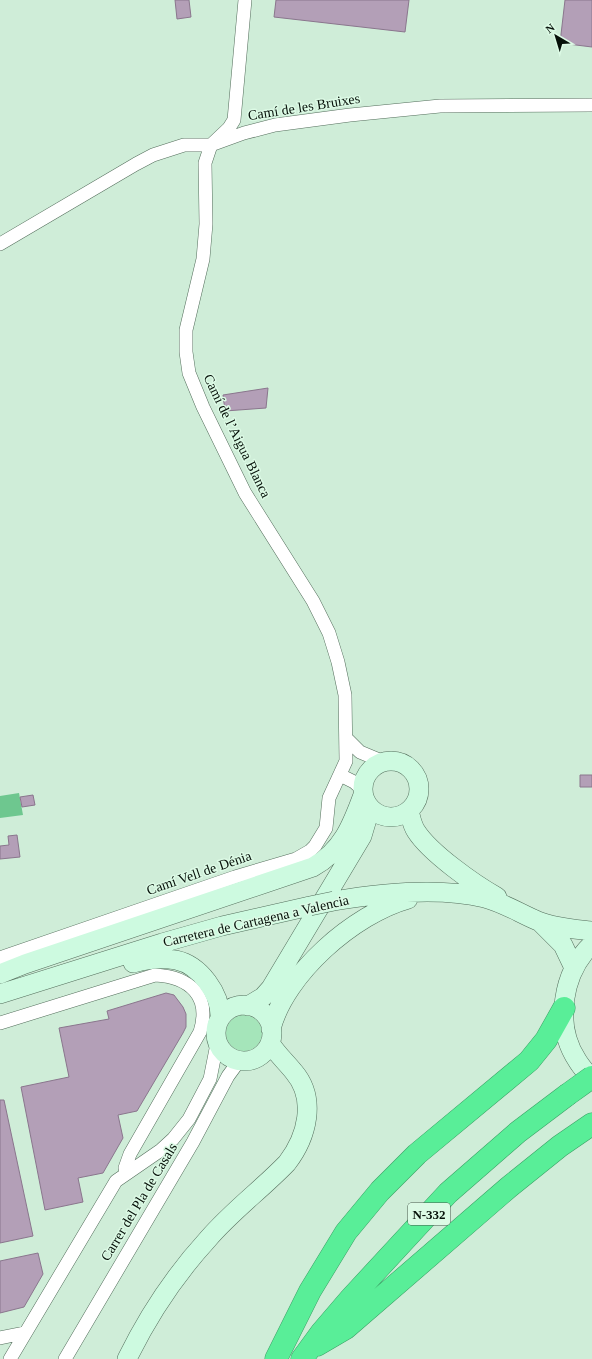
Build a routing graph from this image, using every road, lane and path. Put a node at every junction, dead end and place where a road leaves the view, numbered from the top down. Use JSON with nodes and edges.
{"nodes":[{"id":1,"x":245,"y":0,"type":"edge"},
{"id":2,"x":592,"y":105,"type":"edge"},
{"id":3,"x":211,"y":145,"type":"junction"},
{"id":4,"x":0,"y":244,"type":"edge"},
{"id":5,"x":347,"y":739,"type":"junction"},
{"id":6,"x":347,"y":756,"type":"junction"},
{"id":7,"x":376,"y":759,"type":"junction"},
{"id":8,"x":340,"y":775,"type":"junction"},
{"id":9,"x":370,"y":803,"type":"junction"},
{"id":10,"x":409,"y":811,"type":"junction"},
{"id":11,"x":426,"y":893,"type":"junction"},
{"id":12,"x":518,"y":911,"type":"junction"},
{"id":13,"x":538,"y":921,"type":"junction"},
{"id":14,"x":592,"y":931,"type":"edge"},
{"id":15,"x":592,"y":944,"type":"edge"},
{"id":16,"x":0,"y":958,"type":"edge"},
{"id":17,"x":574,"y":968,"type":"junction"},
{"id":18,"x":0,"y":974,"type":"edge"},
{"id":19,"x":272,"y":988,"type":"junction"},
{"id":20,"x":0,"y":994,"type":"edge"},
{"id":21,"x":0,"y":1004,"type":"edge"},
{"id":22,"x":248,"y":1006,"type":"junction"},
{"id":23,"x":564,"y":1008,"type":"junction"},
{"id":24,"x":220,"y":1018,"type":"junction"},
{"id":25,"x":0,"y":1023,"type":"edge"},
{"id":26,"x":269,"y":1030,"type":"junction"},
{"id":27,"x":217,"y":1044,"type":"junction"},
{"id":28,"x":248,"y":1060,"type":"junction"},
{"id":29,"x":287,"y":1065,"type":"junction"},
{"id":30,"x":592,"y":1077,"type":"edge"},
{"id":31,"x":592,"y":1080,"type":"edge"},
{"id":32,"x":592,"y":1124,"type":"edge"},
{"id":33,"x":126,"y":1172,"type":"junction"},
{"id":34,"x":24,"y":1333,"type":"junction"},
{"id":35,"x":0,"y":1338,"type":"edge"},
{"id":36,"x":305,"y":1355,"type":"edge"},
{"id":37,"x":10,"y":1359,"type":"edge"},
{"id":38,"x":65,"y":1359,"type":"edge"},
{"id":39,"x":126,"y":1359,"type":"edge"},
{"id":40,"x":276,"y":1359,"type":"edge"}],
"edges":[{"from":1,"to":3,"type":"street","name":"Camí de l’Aigua Blanca"},
{"from":2,"to":3,"type":"street","name":"Camí de les Bruixes"},
{"from":3,"to":4,"type":"street","name":"Camí de les Bruixes"},
{"from":3,"to":5,"type":"street","name":"Camí de l’Aigua Blanca"},
{"from":5,"to":6,"type":"street","name":"Camí de l’Aigua Blanca"},
{"from":5,"to":7,"type":"street"},
{"from":6,"to":7,"type":"street"},
{"from":6,"to":8,"type":"street","name":"Camí Vell de Dénia"},
{"from":7,"to":9,"type":"main road"},
{"from":7,"to":10,"type":"main road"},
{"from":8,"to":9,"type":"street"},
{"from":8,"to":16,"type":"street","name":"Camí Vell de Dénia"},
{"from":9,"to":10,"type":"main road"},
{"from":9,"to":18,"type":"main road"},
{"from":9,"to":19,"type":"main road"},
{"from":10,"to":12,"type":"main road"},
{"from":11,"to":12,"type":"main road","name":"Carretera de Cartagena a Valencia"},
{"from":11,"to":20,"type":"main road","name":"Carretera de Cartagena a Valencia","bridge":true},
{"from":11,"to":26,"type":"main road"},
{"from":12,"to":13,"type":"main road","name":"Carretera de Cartagena a Valencia"},
{"from":13,"to":14,"type":"main road","name":"Carretera de Cartagena a Valencia"},
{"from":13,"to":17,"type":"main road","name":"Carretera de Cartagena a Valencia"},
{"from":15,"to":17,"type":"main road"},
{"from":17,"to":23,"type":"main road"},
{"from":19,"to":22,"type":"main road"},
{"from":19,"to":26,"type":"main road"},
{"from":21,"to":24,"type":"main road"},
{"from":22,"to":24,"type":"main road"},
{"from":22,"to":26,"type":"main road"},
{"from":23,"to":31,"type":"main road"},
{"from":23,"to":40,"type":"highway"},
{"from":24,"to":27,"type":"main road"},
{"from":25,"to":33,"type":"street","name":"Carrer del Pla de Casals"},
{"from":26,"to":28,"type":"main road"},
{"from":26,"to":29,"type":"main road"},
{"from":27,"to":28,"type":"main road"},
{"from":27,"to":33,"type":"street","name":"Carrer del Pla de Casals"},
{"from":28,"to":29,"type":"main road"},
{"from":28,"to":38,"type":"street","name":"Carrer del Pla de Casals"},
{"from":29,"to":39,"type":"main road"},
{"from":30,"to":36,"type":"highway","number":"N-332","bridge":true},
{"from":32,"to":36,"type":"highway"},
{"from":33,"to":34,"type":"street","name":"Carrer del Pla de Casals"},
{"from":34,"to":35,"type":"street"},
{"from":34,"to":37,"type":"street","name":"Carrer del Pla de Casals"}]}
